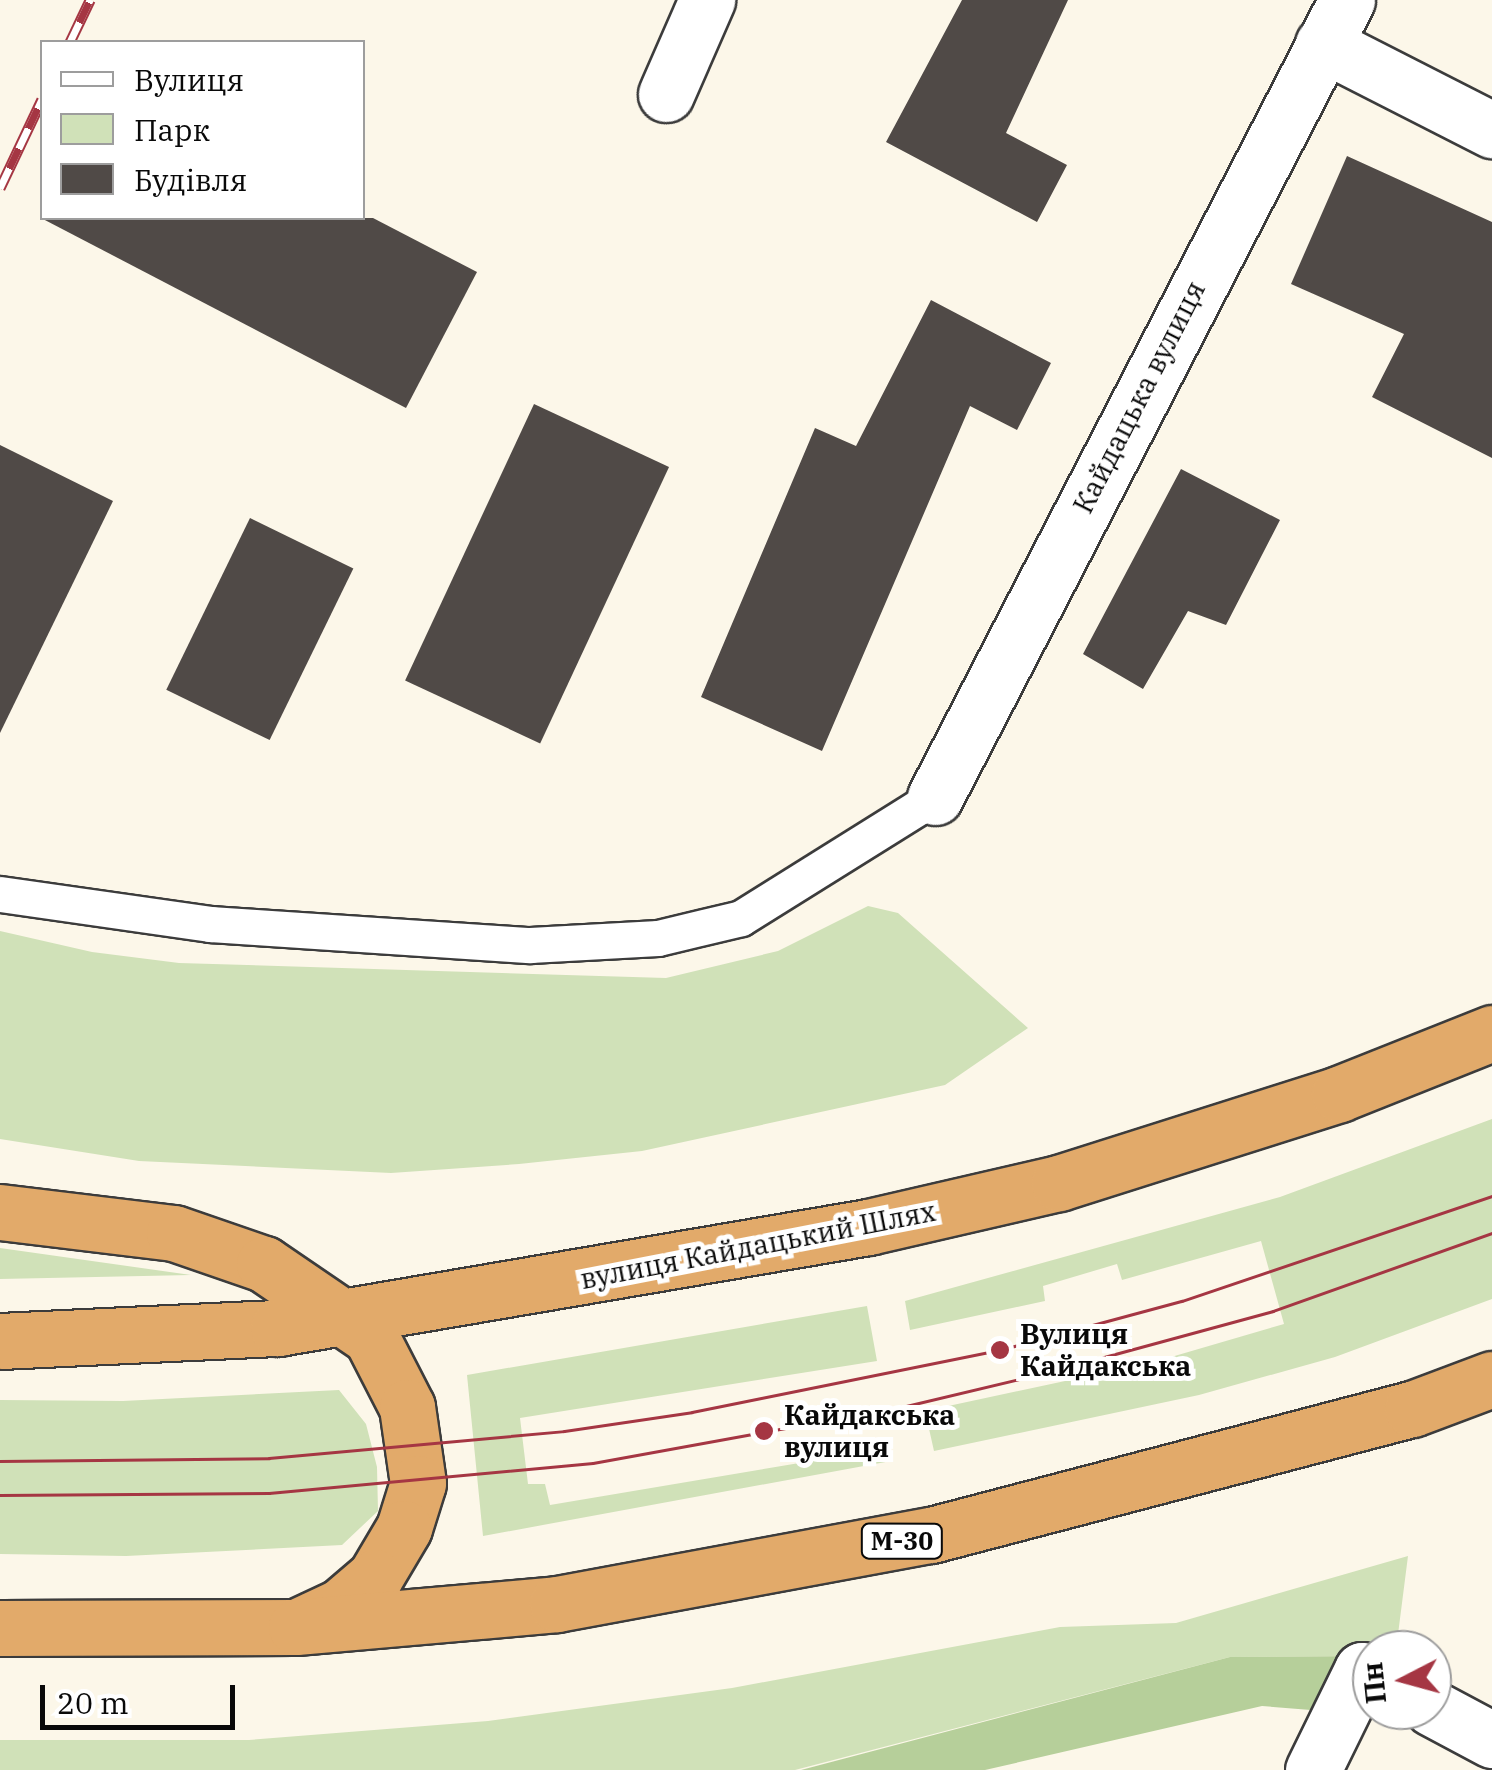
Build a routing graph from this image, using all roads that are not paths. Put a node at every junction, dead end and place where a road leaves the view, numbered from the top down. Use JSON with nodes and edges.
{"nodes":[{"id":1,"x":707,"y":0,"type":"edge"},
{"id":2,"x":1335,"y":22,"type":"edge"},
{"id":3,"x":666,"y":94,"type":"dead end"},
{"id":4,"x":1492,"y":130,"type":"edge"},
{"id":5,"x":935,"y":797,"type":"joint"},
{"id":6,"x":0,"y":894,"type":"edge"},
{"id":7,"x":1492,"y":1033,"type":"edge"},
{"id":8,"x":0,"y":1212,"type":"edge"},
{"id":9,"x":353,"y":1318,"type":"junction"},
{"id":10,"x":0,"y":1341,"type":"edge"},
{"id":11,"x":1492,"y":1379,"type":"edge"},
{"id":12,"x":296,"y":1627,"type":"junction"},
{"id":13,"x":0,"y":1628,"type":"edge"},
{"id":14,"x":1352,"y":1699,"type":"edge"},
{"id":15,"x":1452,"y":1719,"type":"edge"},
{"id":16,"x":1492,"y":1740,"type":"edge"},
{"id":17,"x":1313,"y":1770,"type":"edge"}],
"edges":[{"from":1,"to":3,"type":"street"},
{"from":2,"to":4,"type":"street"},
{"from":2,"to":5,"type":"street","name":"Кайдацька вулиця"},
{"from":5,"to":6,"type":"lane"},
{"from":7,"to":9,"type":"highway","name":"вулиця Кайдацький Шлях"},
{"from":8,"to":9,"type":"highway"},
{"from":9,"to":10,"type":"highway","name":"вулиця Кайдацький Шлях"},
{"from":9,"to":12,"type":"highway"},
{"from":11,"to":12,"type":"highway","number":"М-30"},
{"from":12,"to":13,"type":"highway","number":"М-30"},
{"from":14,"to":17,"type":"street"},
{"from":15,"to":16,"type":"street"}]}
